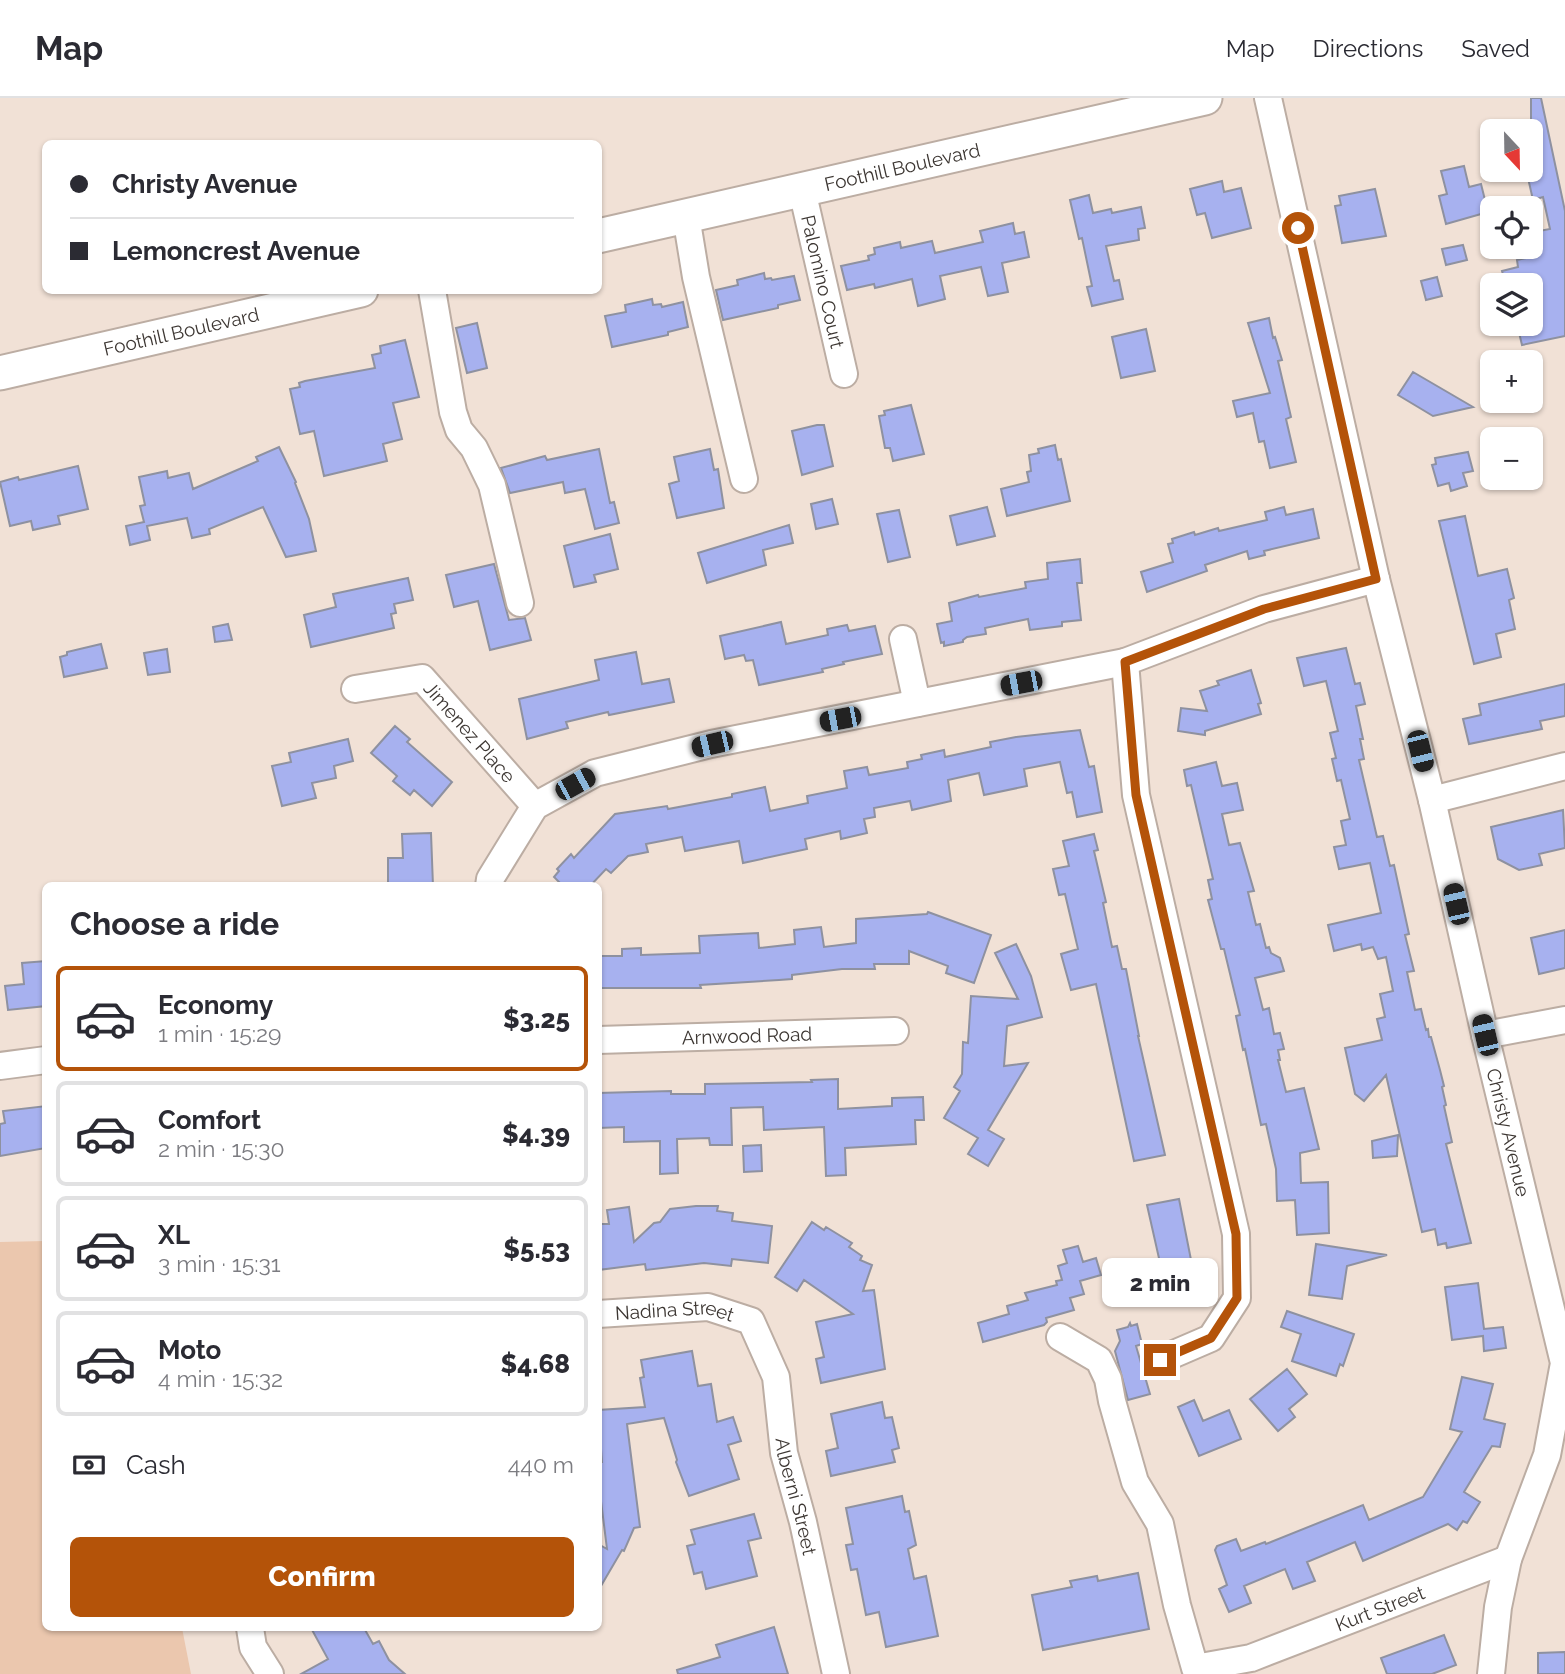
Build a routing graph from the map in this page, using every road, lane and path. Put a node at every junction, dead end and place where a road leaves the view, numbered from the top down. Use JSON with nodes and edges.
{"nodes":[{"id":1,"x":1206,"y":98,"type":"edge"},
{"id":2,"x":1268,"y":98,"type":"edge"},
{"id":3,"x":802,"y":190,"type":"junction"},
{"id":4,"x":686,"y":216,"type":"junction"},
{"id":5,"x":602,"y":235,"type":"edge"},
{"id":6,"x":344,"y":294,"type":"edge"},
{"id":7,"x":433,"y":294,"type":"edge"},
{"id":8,"x":0,"y":373,"type":"edge"},
{"id":9,"x":844,"y":374,"type":"dead end"},
{"id":10,"x":744,"y":479,"type":"dead end"},
{"id":11,"x":1376,"y":579,"type":"junction"},
{"id":12,"x":520,"y":603,"type":"dead end"},
{"id":13,"x":903,"y":639,"type":"dead end"},
{"id":14,"x":1125,"y":662,"type":"junction"},
{"id":15,"x":355,"y":688,"type":"dead end"},
{"id":16,"x":918,"y":704,"type":"junction"},
{"id":17,"x":1565,"y":766,"type":"edge"},
{"id":18,"x":1432,"y":800,"type":"junction"},
{"id":19,"x":534,"y":806,"type":"junction"},
{"id":20,"x":490,"y":882,"type":"edge"},
{"id":21,"x":1565,"y":1020,"type":"edge"},
{"id":22,"x":895,"y":1031,"type":"dead end"},
{"id":23,"x":1485,"y":1035,"type":"junction"},
{"id":24,"x":602,"y":1040,"type":"edge"},
{"id":25,"x":42,"y":1061,"type":"edge"},
{"id":26,"x":0,"y":1066,"type":"edge"},
{"id":27,"x":1557,"y":1302,"type":"edge"},
{"id":28,"x":602,"y":1314,"type":"edge"},
{"id":29,"x":751,"y":1321,"type":"joint"},
{"id":30,"x":1060,"y":1337,"type":"dead end"},
{"id":31,"x":1160,"y":1360,"type":"dead end"},
{"id":32,"x":1508,"y":1559,"type":"junction"},
{"id":33,"x":250,"y":1631,"type":"edge"},
{"id":34,"x":270,"y":1674,"type":"edge"},
{"id":35,"x":836,"y":1674,"type":"edge"},
{"id":36,"x":1491,"y":1674,"type":"edge"}],
"edges":[{"from":1,"to":3,"type":"main road","name":"Foothill Boulevard"},
{"from":2,"to":11,"type":"street","name":"Christy Avenue"},
{"from":3,"to":4,"type":"main road","name":"Foothill Boulevard"},
{"from":3,"to":9,"type":"street","name":"Palomino Court"},
{"from":4,"to":5,"type":"main road","name":"Foothill Boulevard"},
{"from":4,"to":10,"type":"street"},
{"from":6,"to":8,"type":"main road","name":"Foothill Boulevard"},
{"from":7,"to":12,"type":"street"},
{"from":11,"to":14,"type":"street"},
{"from":11,"to":18,"type":"street","name":"Christy Avenue"},
{"from":13,"to":16,"type":"street"},
{"from":14,"to":16,"type":"street"},
{"from":14,"to":31,"type":"street"},
{"from":15,"to":19,"type":"street","name":"Jimenez Place"},
{"from":16,"to":19,"type":"street"},
{"from":17,"to":18,"type":"street"},
{"from":18,"to":23,"type":"street","name":"Christy Avenue"},
{"from":19,"to":20,"type":"street"},
{"from":21,"to":23,"type":"street"},
{"from":22,"to":24,"type":"street","name":"Arnwood Road"},
{"from":23,"to":27,"type":"street","name":"Christy Avenue"},
{"from":25,"to":26,"type":"street"},
{"from":27,"to":32,"type":"street","name":"Christy Avenue"},
{"from":28,"to":29,"type":"street","name":"Nadina Street"},
{"from":29,"to":35,"type":"street","name":"Alberni Street"},
{"from":30,"to":32,"type":"street","name":"Kurt Street"},
{"from":32,"to":36,"type":"street","name":"Christy Avenue"},
{"from":33,"to":34,"type":"street"}]}
